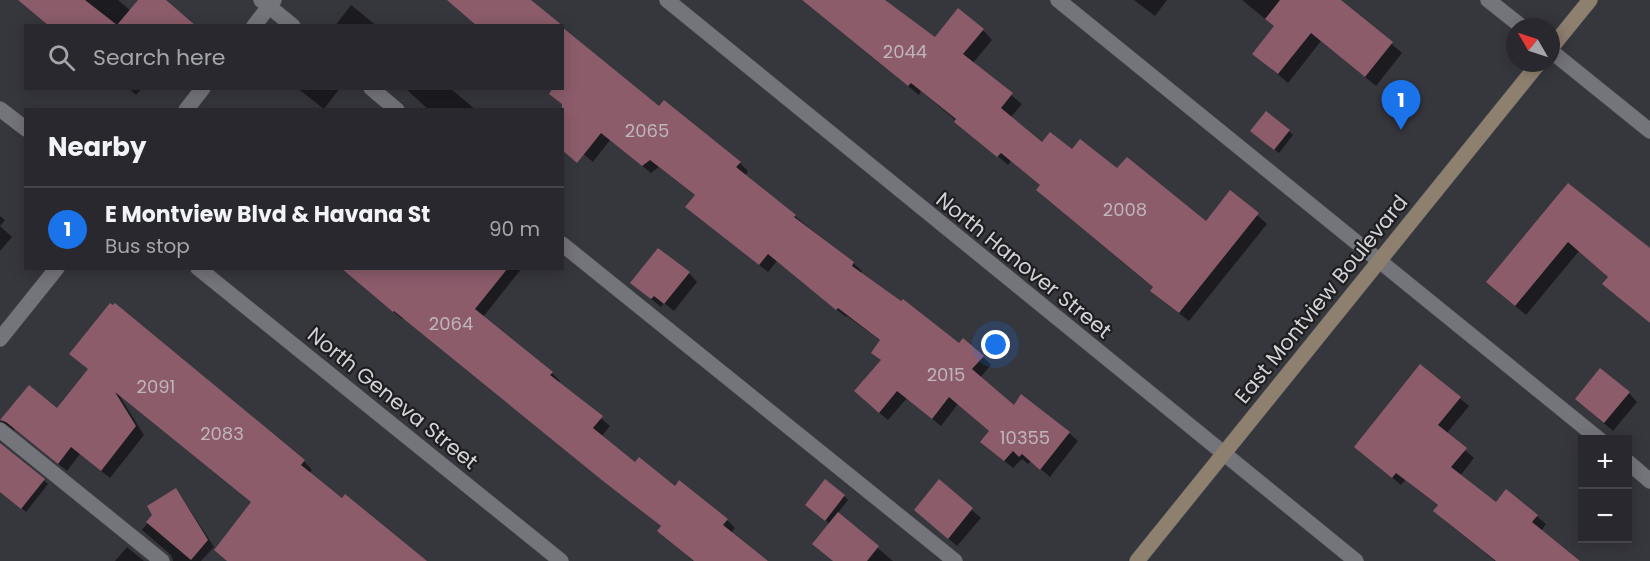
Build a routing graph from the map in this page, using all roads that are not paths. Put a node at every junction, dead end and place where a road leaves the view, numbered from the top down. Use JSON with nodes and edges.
{"nodes":[{"id":1,"x":667,"y":0,"type":"edge"},
{"id":2,"x":1058,"y":0,"type":"edge"},
{"id":3,"x":1488,"y":0,"type":"edge"},
{"id":4,"x":1590,"y":0,"type":"edge"},
{"id":5,"x":268,"y":2,"type":"edge"},
{"id":6,"x":1510,"y":18,"type":"edge"},
{"id":7,"x":255,"y":24,"type":"edge"},
{"id":8,"x":291,"y":24,"type":"edge"},
{"id":9,"x":1560,"y":38,"type":"edge"},
{"id":10,"x":1560,"y":57,"type":"edge"},
{"id":11,"x":1532,"y":72,"type":"edge"},
{"id":12,"x":201,"y":90,"type":"edge"},
{"id":13,"x":373,"y":90,"type":"edge"},
{"id":14,"x":188,"y":108,"type":"edge"},
{"id":15,"x":395,"y":108,"type":"edge"},
{"id":16,"x":0,"y":109,"type":"edge"},
{"id":17,"x":24,"y":127,"type":"edge"},
{"id":18,"x":1650,"y":132,"type":"edge"},
{"id":19,"x":564,"y":246,"type":"edge"},
{"id":20,"x":1380,"y":260,"type":"junction"},
{"id":21,"x":55,"y":270,"type":"edge"},
{"id":22,"x":200,"y":270,"type":"edge"},
{"id":23,"x":0,"y":339,"type":"edge"},
{"id":24,"x":0,"y":430,"type":"edge"},
{"id":25,"x":1594,"y":435,"type":"edge"},
{"id":26,"x":1223,"y":454,"type":"junction"},
{"id":27,"x":1632,"y":465,"type":"edge"},
{"id":28,"x":1650,"y":481,"type":"edge"},
{"id":29,"x":162,"y":561,"type":"edge"},
{"id":30,"x":561,"y":561,"type":"edge"},
{"id":31,"x":955,"y":561,"type":"edge"},
{"id":32,"x":1137,"y":561,"type":"edge"},
{"id":33,"x":1356,"y":561,"type":"edge"}],
"edges":[{"from":1,"to":26,"type":"street","name":"North Hanover Street"},
{"from":2,"to":20,"type":"street"},
{"from":3,"to":6,"type":"street"},
{"from":4,"to":9,"type":"main road"},
{"from":5,"to":7,"type":"street"},
{"from":5,"to":8,"type":"street"},
{"from":10,"to":18,"type":"street"},
{"from":11,"to":20,"type":"main road","name":"East Montview Boulevard"},
{"from":12,"to":14,"type":"street"},
{"from":13,"to":15,"type":"street"},
{"from":16,"to":17,"type":"street"},
{"from":19,"to":31,"type":"street"},
{"from":20,"to":25,"type":"street"},
{"from":20,"to":26,"type":"main road","name":"East Montview Boulevard"},
{"from":21,"to":23,"type":"street"},
{"from":22,"to":30,"type":"street","name":"North Geneva Street"},
{"from":24,"to":29,"type":"street"},
{"from":26,"to":32,"type":"main road","name":"East Montview Boulevard"},
{"from":26,"to":33,"type":"street","name":"North Hanover Street"},
{"from":27,"to":28,"type":"street"}]}
